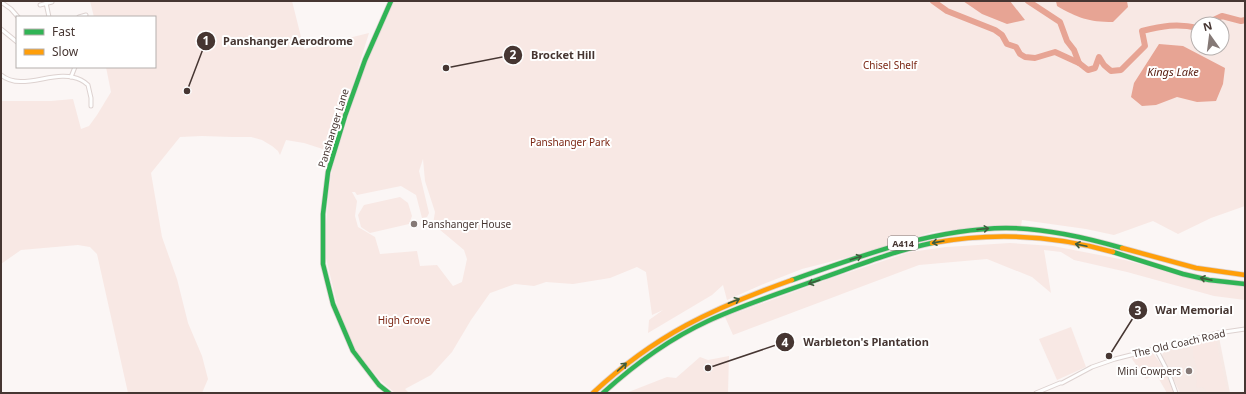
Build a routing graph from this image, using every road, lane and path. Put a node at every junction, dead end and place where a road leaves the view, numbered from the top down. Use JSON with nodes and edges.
{"nodes":[{"id":1,"x":391,"y":1,"type":"edge"},
{"id":2,"x":1,"y":2,"type":"edge"},
{"id":3,"x":52,"y":2,"type":"dead end"},
{"id":4,"x":46,"y":3,"type":"junction"},
{"id":5,"x":40,"y":5,"type":"dead end"},
{"id":6,"x":86,"y":15,"type":"dead end"},
{"id":7,"x":17,"y":16,"type":"edge"},
{"id":8,"x":49,"y":16,"type":"edge"},
{"id":9,"x":82,"y":16,"type":"edge"},
{"id":10,"x":1,"y":29,"type":"edge"},
{"id":11,"x":16,"y":40,"type":"edge"},
{"id":12,"x":75,"y":68,"type":"edge"},
{"id":13,"x":1,"y":75,"type":"edge"},
{"id":14,"x":71,"y":77,"type":"junction"},
{"id":15,"x":91,"y":106,"type":"dead end"},
{"id":16,"x":1245,"y":275,"type":"edge"},
{"id":17,"x":1245,"y":284,"type":"edge"},
{"id":18,"x":1245,"y":329,"type":"edge"},
{"id":19,"x":1156,"y":349,"type":"junction"},
{"id":20,"x":390,"y":393,"type":"edge"},
{"id":21,"x":593,"y":393,"type":"edge"},
{"id":22,"x":603,"y":393,"type":"edge"},
{"id":23,"x":1036,"y":393,"type":"edge"},
{"id":24,"x":1176,"y":393,"type":"edge"}],
"edges":[{"from":1,"to":20,"type":"main road","name":"Panshanger Lane"},
{"from":2,"to":7,"type":"street"},
{"from":3,"to":4,"type":"street"},
{"from":4,"to":5,"type":"street"},
{"from":4,"to":8,"type":"street"},
{"from":6,"to":9,"type":"street"},
{"from":10,"to":11,"type":"street"},
{"from":12,"to":14,"type":"street"},
{"from":13,"to":14,"type":"street"},
{"from":14,"to":15,"type":"street"},
{"from":21,"to":16,"type":"main road","number":"A414","one_way":true},
{"from":17,"to":22,"type":"main road","number":"A414","one_way":true},
{"from":18,"to":19,"type":"street","name":"The Old Coach Road"},
{"from":19,"to":23,"type":"street","name":"The Old Coach Road"},
{"from":19,"to":24,"type":"street"}]}
